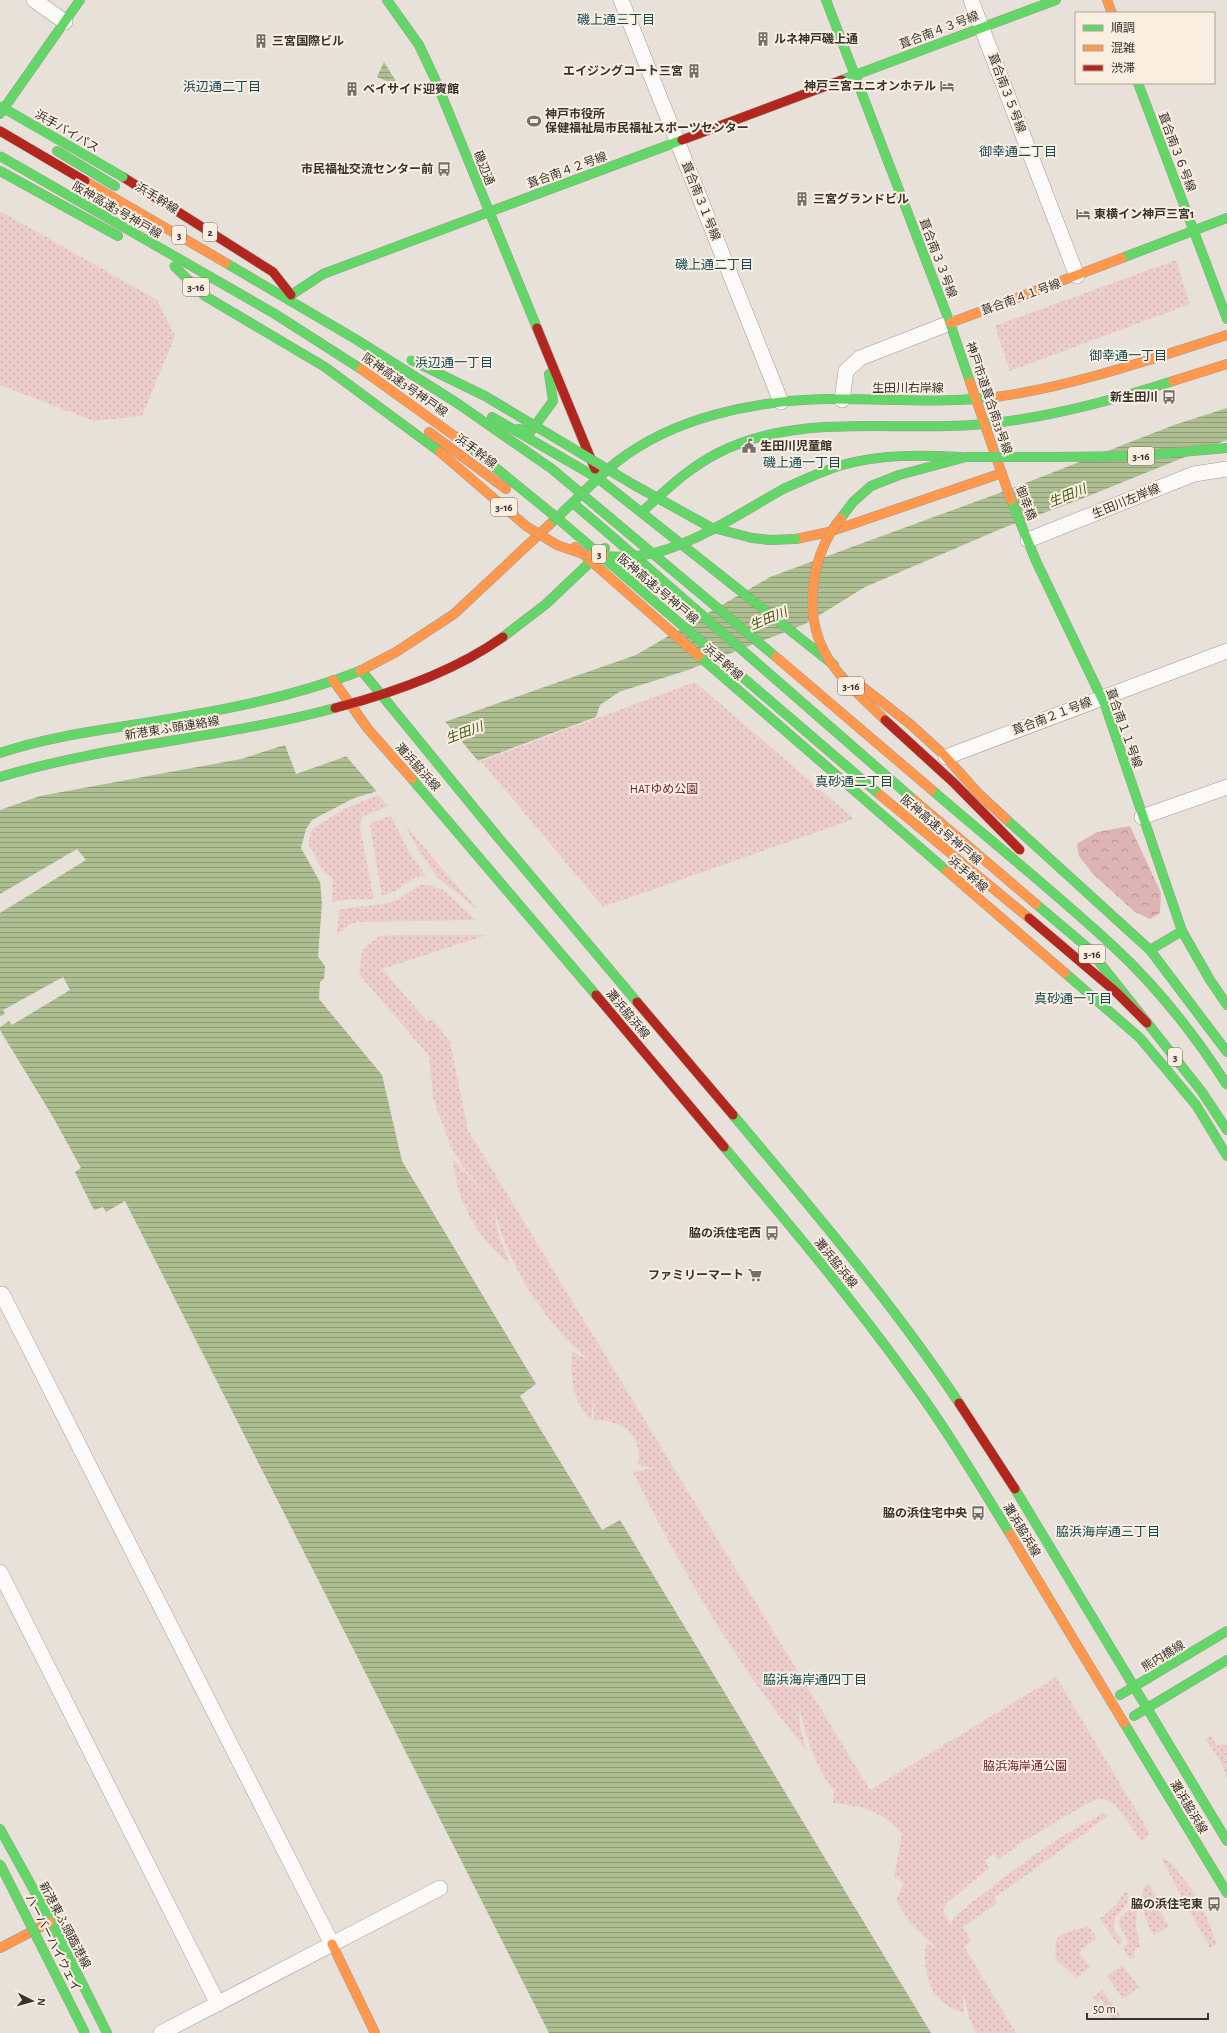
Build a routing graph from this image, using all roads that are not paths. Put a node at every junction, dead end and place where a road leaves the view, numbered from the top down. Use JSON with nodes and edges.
{"nodes":[{"id":1,"x":34,"y":0,"type":"edge"},
{"id":2,"x":80,"y":0,"type":"edge"},
{"id":3,"x":387,"y":0,"type":"edge"},
{"id":4,"x":621,"y":0,"type":"edge"},
{"id":5,"x":826,"y":0,"type":"edge"},
{"id":6,"x":971,"y":0,"type":"edge"},
{"id":7,"x":1056,"y":0,"type":"edge"},
{"id":8,"x":1107,"y":0,"type":"edge"},
{"id":9,"x":1112,"y":12,"type":"edge"},
{"id":10,"x":65,"y":22,"type":"junction"},
{"id":11,"x":982,"y":26,"type":"junction"},
{"id":12,"x":854,"y":75,"type":"junction"},
{"id":13,"x":1138,"y":84,"type":"edge"},
{"id":14,"x":0,"y":106,"type":"edge"},
{"id":15,"x":0,"y":115,"type":"edge"},
{"id":16,"x":0,"y":131,"type":"edge"},
{"id":17,"x":38,"y":139,"type":"dead end"},
{"id":18,"x":677,"y":141,"type":"junction"},
{"id":19,"x":51,"y":147,"type":"dead end"},
{"id":20,"x":0,"y":156,"type":"edge"},
{"id":21,"x":0,"y":171,"type":"edge"},
{"id":22,"x":123,"y":191,"type":"dead end"},
{"id":23,"x":143,"y":204,"type":"dead end"},
{"id":24,"x":488,"y":212,"type":"junction"},
{"id":25,"x":1227,"y":218,"type":"edge"},
{"id":26,"x":1195,"y":230,"type":"junction"},
{"id":27,"x":146,"y":241,"type":"junction"},
{"id":28,"x":130,"y":242,"type":"dead end"},
{"id":29,"x":164,"y":262,"type":"dead end"},
{"id":30,"x":1077,"y":276,"type":"junction"},
{"id":31,"x":219,"y":293,"type":"dead end"},
{"id":32,"x":291,"y":295,"type":"junction"},
{"id":33,"x":1227,"y":319,"type":"edge"},
{"id":34,"x":950,"y":323,"type":"junction"},
{"id":35,"x":274,"y":324,"type":"dead end"},
{"id":36,"x":1227,"y":335,"type":"edge"},
{"id":37,"x":357,"y":340,"type":"junction"},
{"id":38,"x":546,"y":353,"type":"junction"},
{"id":39,"x":1227,"y":364,"type":"edge"},
{"id":40,"x":385,"y":398,"type":"dead end"},
{"id":41,"x":977,"y":399,"type":"junction"},
{"id":42,"x":842,"y":400,"type":"junction"},
{"id":43,"x":781,"y":402,"type":"junction"},
{"id":44,"x":985,"y":424,"type":"junction"},
{"id":45,"x":422,"y":426,"type":"dead end"},
{"id":46,"x":512,"y":429,"type":"junction"},
{"id":47,"x":1227,"y":448,"type":"edge"},
{"id":48,"x":966,"y":457,"type":"junction"},
{"id":49,"x":1227,"y":468,"type":"edge"},
{"id":50,"x":1003,"y":477,"type":"junction"},
{"id":51,"x":599,"y":479,"type":"junction"},
{"id":52,"x":515,"y":496,"type":"dead end"},
{"id":53,"x":573,"y":503,"type":"junction"},
{"id":54,"x":527,"y":506,"type":"dead end"},
{"id":55,"x":635,"y":518,"type":"junction"},
{"id":56,"x":550,"y":524,"type":"junction"},
{"id":57,"x":1026,"y":537,"type":"junction"},
{"id":58,"x":615,"y":539,"type":"junction"},
{"id":59,"x":591,"y":562,"type":"junction"},
{"id":60,"x":1227,"y":652,"type":"edge"},
{"id":61,"x":361,"y":670,"type":"junction"},
{"id":62,"x":333,"y":680,"type":"junction"},
{"id":63,"x":381,"y":695,"type":"junction"},
{"id":64,"x":1101,"y":698,"type":"junction"},
{"id":65,"x":349,"y":704,"type":"junction"},
{"id":66,"x":0,"y":753,"type":"edge"},
{"id":67,"x":946,"y":757,"type":"junction"},
{"id":68,"x":0,"y":777,"type":"edge"},
{"id":69,"x":1227,"y":788,"type":"edge"},
{"id":70,"x":1142,"y":817,"type":"junction"},
{"id":71,"x":1083,"y":920,"type":"junction"},
{"id":72,"x":1182,"y":931,"type":"junction"},
{"id":73,"x":1150,"y":950,"type":"junction"},
{"id":74,"x":1227,"y":1005,"type":"edge"},
{"id":75,"x":1147,"y":1023,"type":"junction"},
{"id":76,"x":1227,"y":1052,"type":"edge"},
{"id":77,"x":1227,"y":1085,"type":"edge"},
{"id":78,"x":1227,"y":1130,"type":"edge"},
{"id":79,"x":1227,"y":1156,"type":"edge"},
{"id":80,"x":0,"y":1295,"type":"edge"},
{"id":81,"x":0,"y":1572,"type":"edge"},
{"id":82,"x":1227,"y":1631,"type":"edge"},
{"id":83,"x":1227,"y":1660,"type":"edge"},
{"id":84,"x":1133,"y":1687,"type":"junction"},
{"id":85,"x":1111,"y":1701,"type":"junction"},
{"id":86,"x":1146,"y":1708,"type":"junction"},
{"id":87,"x":1124,"y":1722,"type":"junction"},
{"id":88,"x":0,"y":1829,"type":"edge"},
{"id":89,"x":1227,"y":1841,"type":"edge"},
{"id":90,"x":0,"y":1864,"type":"edge"},
{"id":91,"x":0,"y":1883,"type":"edge"},
{"id":92,"x":440,"y":1888,"type":"dead end"},
{"id":93,"x":1227,"y":1893,"type":"edge"},
{"id":94,"x":51,"y":1921,"type":"junction"},
{"id":95,"x":332,"y":1944,"type":"junction"},
{"id":96,"x":0,"y":1948,"type":"edge"},
{"id":97,"x":218,"y":2004,"type":"junction"},
{"id":98,"x":75,"y":2033,"type":"edge"},
{"id":99,"x":84,"y":2033,"type":"edge"},
{"id":100,"x":107,"y":2033,"type":"edge"},
{"id":101,"x":161,"y":2033,"type":"edge"},
{"id":102,"x":375,"y":2033,"type":"edge"}],
"edges":[{"from":1,"to":10,"type":"street"},
{"from":2,"to":10,"type":"main road"},
{"from":3,"to":24,"type":"main road","name":"磯辺通"},
{"from":4,"to":18,"type":"street","name":"葺合南３１号線"},
{"from":5,"to":12,"type":"main road","name":"葺合南３３号線"},
{"from":6,"to":11,"type":"street","name":"葺合南３５号線"},
{"from":7,"to":11,"type":"main road","name":"葺合南４３号線"},
{"from":8,"to":9,"type":"main road"},
{"from":10,"to":15,"type":"main road"},
{"from":11,"to":12,"type":"main road","name":"葺合南４３号線"},
{"from":11,"to":30,"type":"street","name":"葺合南３５号線"},
{"from":12,"to":18,"type":"main road","name":"葺合南４２号線"},
{"from":12,"to":34,"type":"main road","name":"葺合南３３号線"},
{"from":13,"to":26,"type":"main road","name":"葺合南３６号線"},
{"from":14,"to":32,"type":"main road","name":"浜手バイパス","number":"2","bridge":true},
{"from":15,"to":17,"type":"main road"},
{"from":16,"to":37,"type":"main road","name":"阪神高速3号神戸線","number":"3"},
{"from":18,"to":24,"type":"main road","name":"葺合南４２号線"},
{"from":18,"to":43,"type":"street","name":"葺合南３１号線"},
{"from":19,"to":22,"type":"main road","name":"浜手幹線"},
{"from":20,"to":27,"type":"main road","name":"阪神高速3号神戸線","number":"3","bridge":true},
{"from":21,"to":28,"type":"main road"},
{"from":23,"to":32,"type":"main road","name":"浜手幹線"},
{"from":24,"to":32,"type":"main road","name":"葺合南４２号線"},
{"from":24,"to":38,"type":"main road","name":"磯辺通"},
{"from":25,"to":26,"type":"main road","name":"葺合南４１号線"},
{"from":26,"to":30,"type":"main road","name":"葺合南４１号線"},
{"from":26,"to":33,"type":"main road","name":"葺合南３６号線"},
{"from":27,"to":48,"type":"main road","number":"3-16","bridge":true},
{"from":27,"to":75,"type":"main road","name":"阪神高速3号神戸線","number":"3","bridge":true},
{"from":29,"to":31,"type":"main road"},
{"from":30,"to":34,"type":"main road","name":"葺合南４１号線"},
{"from":32,"to":46,"type":"main road","name":"浜手幹線"},
{"from":34,"to":41,"type":"main road","name":"神戸市道葺合南33号線"},
{"from":34,"to":42,"type":"street","name":"葺合南４１号線"},
{"from":35,"to":40,"type":"main road"},
{"from":36,"to":41,"type":"main road","name":"生田川右岸線"},
{"from":37,"to":50,"type":"main road","bridge":true},
{"from":37,"to":71,"type":"main road","name":"阪神高速3号神戸線","number":"3","bridge":true},
{"from":38,"to":46,"type":"main road","name":"磯辺通"},
{"from":38,"to":51,"type":"main road","name":"磯辺通"},
{"from":39,"to":44,"type":"main road"},
{"from":41,"to":42,"type":"main road","name":"生田川右岸線"},
{"from":41,"to":44,"type":"main road","name":"神戸市道葺合南33号線"},
{"from":42,"to":43,"type":"main road","name":"生田川右岸線"},
{"from":43,"to":51,"type":"main road","name":"生田川右岸線"},
{"from":44,"to":50,"type":"main road","name":"神戸市道葺合南33号線"},
{"from":44,"to":55,"type":"main road"},
{"from":45,"to":52,"type":"main road","name":"浜手幹線"},
{"from":46,"to":51,"type":"main road","name":"浜手幹線"},
{"from":47,"to":48,"type":"main road","number":"3-16","bridge":true},
{"from":48,"to":71,"type":"main road","number":"3-16","bridge":true},
{"from":49,"to":57,"type":"street","name":"生田川左岸線"},
{"from":50,"to":57,"type":"main road","name":"御幸橋"},
{"from":51,"to":53,"type":"main road"},
{"from":51,"to":55,"type":"main road","name":"浜手幹線"},
{"from":53,"to":56,"type":"main road"},
{"from":53,"to":58,"type":"main road"},
{"from":54,"to":56,"type":"main road","name":"浜手幹線"},
{"from":55,"to":58,"type":"main road"},
{"from":55,"to":67,"type":"main road","name":"浜手幹線"},
{"from":56,"to":59,"type":"main road","name":"浜手幹線"},
{"from":56,"to":61,"type":"main road"},
{"from":57,"to":64,"type":"main road","name":"葺合南１１号線"},
{"from":58,"to":59,"type":"main road"},
{"from":58,"to":75,"type":"main road","number":"3-16","bridge":true},
{"from":59,"to":63,"type":"main road"},
{"from":59,"to":79,"type":"main road","name":"浜手幹線"},
{"from":60,"to":64,"type":"street","name":"葺合南２１号線"},
{"from":61,"to":62,"type":"main road"},
{"from":61,"to":63,"type":"main road","name":"灘浜脇浜線"},
{"from":62,"to":65,"type":"main road","name":"灘浜脇浜線"},
{"from":62,"to":66,"type":"main road","name":"新港東ふ頭連絡線"},
{"from":63,"to":65,"type":"main road"},
{"from":63,"to":84,"type":"main road","name":"灘浜脇浜線"},
{"from":64,"to":67,"type":"street","name":"葺合南２１号線"},
{"from":64,"to":70,"type":"main road","name":"葺合南１１号線"},
{"from":65,"to":68,"type":"main road","name":"新港東ふ頭連絡線"},
{"from":65,"to":85,"type":"main road","name":"灘浜脇浜線"},
{"from":67,"to":73,"type":"main road","name":"浜手幹線"},
{"from":69,"to":70,"type":"street"},
{"from":70,"to":72,"type":"main road","name":"葺合南１１号線"},
{"from":71,"to":77,"type":"main road","name":"阪神高速3号神戸線","number":"3","bridge":true},
{"from":72,"to":73,"type":"main road"},
{"from":72,"to":74,"type":"main road","name":"葺合南１１号線"},
{"from":73,"to":76,"type":"main road","name":"浜手幹線"},
{"from":75,"to":78,"type":"main road","name":"阪神高速3号神戸線","number":"3"},
{"from":80,"to":95,"type":"street"},
{"from":81,"to":97,"type":"street"},
{"from":82,"to":84,"type":"main road","name":"熊内橋線"},
{"from":83,"to":86,"type":"main road"},
{"from":84,"to":85,"type":"main road","name":"熊内橋線"},
{"from":84,"to":86,"type":"main road","name":"灘浜脇浜線"},
{"from":85,"to":87,"type":"main road","name":"灘浜脇浜線"},
{"from":86,"to":87,"type":"main road"},
{"from":86,"to":89,"type":"main road","name":"灘浜脇浜線"},
{"from":87,"to":93,"type":"main road","name":"灘浜脇浜線"},
{"from":88,"to":94,"type":"main road","name":"新港東ふ頭臨港線"},
{"from":90,"to":99,"type":"main road","name":"ハーバーハイウェイ","bridge":true},
{"from":91,"to":98,"type":"main road","name":"ハーバーハイウェイ"},
{"from":92,"to":95,"type":"street"},
{"from":94,"to":96,"type":"main road"},
{"from":94,"to":100,"type":"main road","name":"新港東ふ頭臨港線"},
{"from":95,"to":97,"type":"street"},
{"from":95,"to":102,"type":"main road"},
{"from":97,"to":101,"type":"street"}]}
